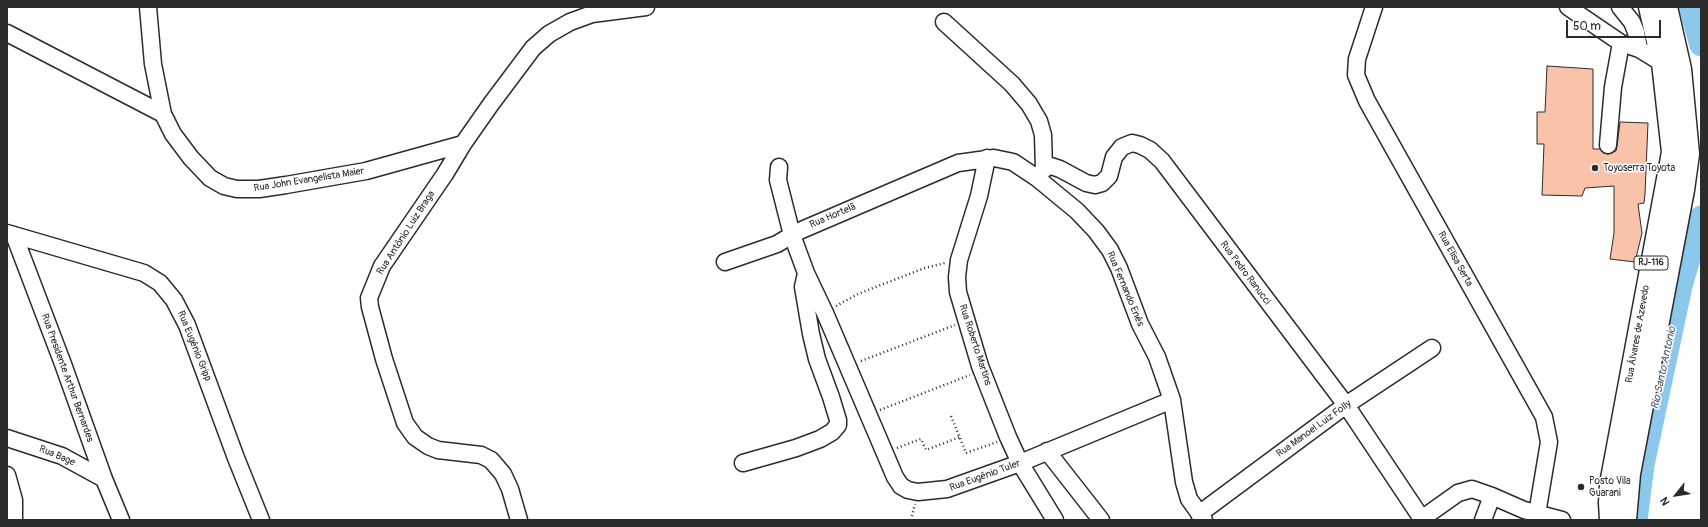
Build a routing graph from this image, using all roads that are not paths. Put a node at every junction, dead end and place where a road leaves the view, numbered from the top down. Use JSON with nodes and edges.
{"nodes":[{"id":1,"x":148,"y":7,"type":"edge"},
{"id":2,"x":646,"y":7,"type":"edge"},
{"id":3,"x":1374,"y":7,"type":"edge"},
{"id":4,"x":1568,"y":7,"type":"edge"},
{"id":5,"x":1620,"y":7,"type":"edge"},
{"id":6,"x":1640,"y":7,"type":"edge"},
{"id":7,"x":1649,"y":7,"type":"edge"},
{"id":8,"x":1667,"y":7,"type":"edge"},
{"id":9,"x":944,"y":22,"type":"dead end"},
{"id":10,"x":1632,"y":22,"type":"junction"},
{"id":11,"x":7,"y":33,"type":"edge"},
{"id":12,"x":1621,"y":43,"type":"junction"},
{"id":13,"x":1639,"y":49,"type":"junction"},
{"id":14,"x":1662,"y":63,"type":"junction"},
{"id":15,"x":1681,"y":69,"type":"junction"},
{"id":16,"x":163,"y":114,"type":"junction"},
{"id":17,"x":463,"y":144,"type":"junction"},
{"id":18,"x":1608,"y":145,"type":"dead end"},
{"id":19,"x":987,"y":158,"type":"junction"},
{"id":20,"x":779,"y":167,"type":"dead end"},
{"id":21,"x":942,"y":169,"type":"joint"},
{"id":22,"x":1041,"y":174,"type":"junction"},
{"id":23,"x":10,"y":234,"type":"edge"},
{"id":24,"x":792,"y":234,"type":"junction"},
{"id":25,"x":725,"y":262,"type":"dead end"},
{"id":26,"x":806,"y":273,"type":"junction"},
{"id":27,"x":1432,"y":348,"type":"dead end"},
{"id":28,"x":1172,"y":400,"type":"junction"},
{"id":29,"x":1346,"y":405,"type":"junction"},
{"id":30,"x":7,"y":438,"type":"edge"},
{"id":31,"x":1046,"y":451,"type":"junction"},
{"id":32,"x":743,"y":463,"type":"dead end"},
{"id":33,"x":1020,"y":463,"type":"junction"},
{"id":34,"x":7,"y":475,"type":"edge"},
{"id":35,"x":104,"y":479,"type":"junction"},
{"id":36,"x":1492,"y":496,"type":"junction"},
{"id":37,"x":1537,"y":514,"type":"junction"},
{"id":38,"x":1201,"y":517,"type":"edge"},
{"id":39,"x":1421,"y":519,"type":"edge"},
{"id":40,"x":14,"y":520,"type":"edge"},
{"id":41,"x":121,"y":520,"type":"edge"},
{"id":42,"x":261,"y":520,"type":"edge"},
{"id":43,"x":520,"y":520,"type":"edge"},
{"id":44,"x":1055,"y":520,"type":"edge"},
{"id":45,"x":1101,"y":520,"type":"edge"},
{"id":46,"x":1483,"y":520,"type":"edge"},
{"id":47,"x":1562,"y":520,"type":"edge"},
{"id":48,"x":1610,"y":520,"type":"edge"},
{"id":49,"x":1626,"y":520,"type":"edge"}],
"edges":[{"from":1,"to":16,"type":"street","name":"Rua John Evangelista Maier"},
{"from":2,"to":17,"type":"street","name":"Rua Antônio Luiz Braga"},
{"from":3,"to":37,"type":"street","name":"Rua Elisa Serta"},
{"from":4,"to":12,"type":"street"},
{"from":5,"to":10,"type":"street"},
{"from":6,"to":10,"type":"street"},
{"from":7,"to":14,"type":"main road","name":"Rua Álvares de Azevedo","number":"RJ-116"},
{"from":8,"to":15,"type":"main road","name":"Rua Álvares de Azevedo","number":"RJ-116"},
{"from":9,"to":22,"type":"street"},
{"from":10,"to":13,"type":"street"},
{"from":11,"to":16,"type":"street"},
{"from":12,"to":13,"type":"street"},
{"from":12,"to":18,"type":"street"},
{"from":13,"to":14,"type":"street"},
{"from":14,"to":15,"type":"main road"},
{"from":14,"to":48,"type":"main road","name":"Rua Álvares de Azevedo","number":"RJ-116"},
{"from":15,"to":49,"type":"main road","name":"Rua Álvares de Azevedo","number":"RJ-116"},
{"from":16,"to":17,"type":"street","name":"Rua John Evangelista Maier"},
{"from":17,"to":43,"type":"street","name":"Rua Antônio Luiz Braga"},
{"from":19,"to":21,"type":"street","name":"Rua Fernando Enês"},
{"from":19,"to":22,"type":"street","name":"Rua Fernando Enês"},
{"from":19,"to":33,"type":"street","name":"Rua Roberto Martins"},
{"from":20,"to":24,"type":"street","name":"Rua Eugênio Tuler"},
{"from":21,"to":24,"type":"street","name":"Rua Hortelã"},
{"from":22,"to":28,"type":"street","name":"Rua Fernando Enês"},
{"from":22,"to":29,"type":"street","name":"Rua Pedro Ranucci"},
{"from":23,"to":35,"type":"street","name":"Rua Presidente Arthur Bernardes"},
{"from":23,"to":42,"type":"street","name":"Rua Eugênio Gripp"},
{"from":24,"to":25,"type":"street","name":"Rua Hortelã"},
{"from":24,"to":26,"type":"street","name":"Rua Eugênio Tuler"},
{"from":26,"to":32,"type":"street","name":"Rua Eugênio Tuler"},
{"from":26,"to":33,"type":"street","name":"Rua Eugênio Tuler"},
{"from":27,"to":29,"type":"street","name":"Rua Manoel Luiz Folly"},
{"from":28,"to":31,"type":"street","name":"Rua Eugênio Tuler"},
{"from":28,"to":38,"type":"street","name":"Rua Fernando Enês"},
{"from":29,"to":38,"type":"street","name":"Rua Manoel Luiz Folly"},
{"from":29,"to":39,"type":"street","name":"Rua Pedro Ranucci"},
{"from":30,"to":35,"type":"street","name":"Rua Bage"},
{"from":31,"to":33,"type":"street","name":"Rua Eugênio Tuler"},
{"from":31,"to":45,"type":"street"},
{"from":33,"to":44,"type":"street","name":"Rua Roberto Martins"},
{"from":34,"to":40,"type":"street"},
{"from":35,"to":41,"type":"street","name":"Rua Presidente Arthur Bernardes"},
{"from":36,"to":37,"type":"street"},
{"from":36,"to":39,"type":"street"},
{"from":36,"to":46,"type":"street"},
{"from":37,"to":47,"type":"street"}]}
